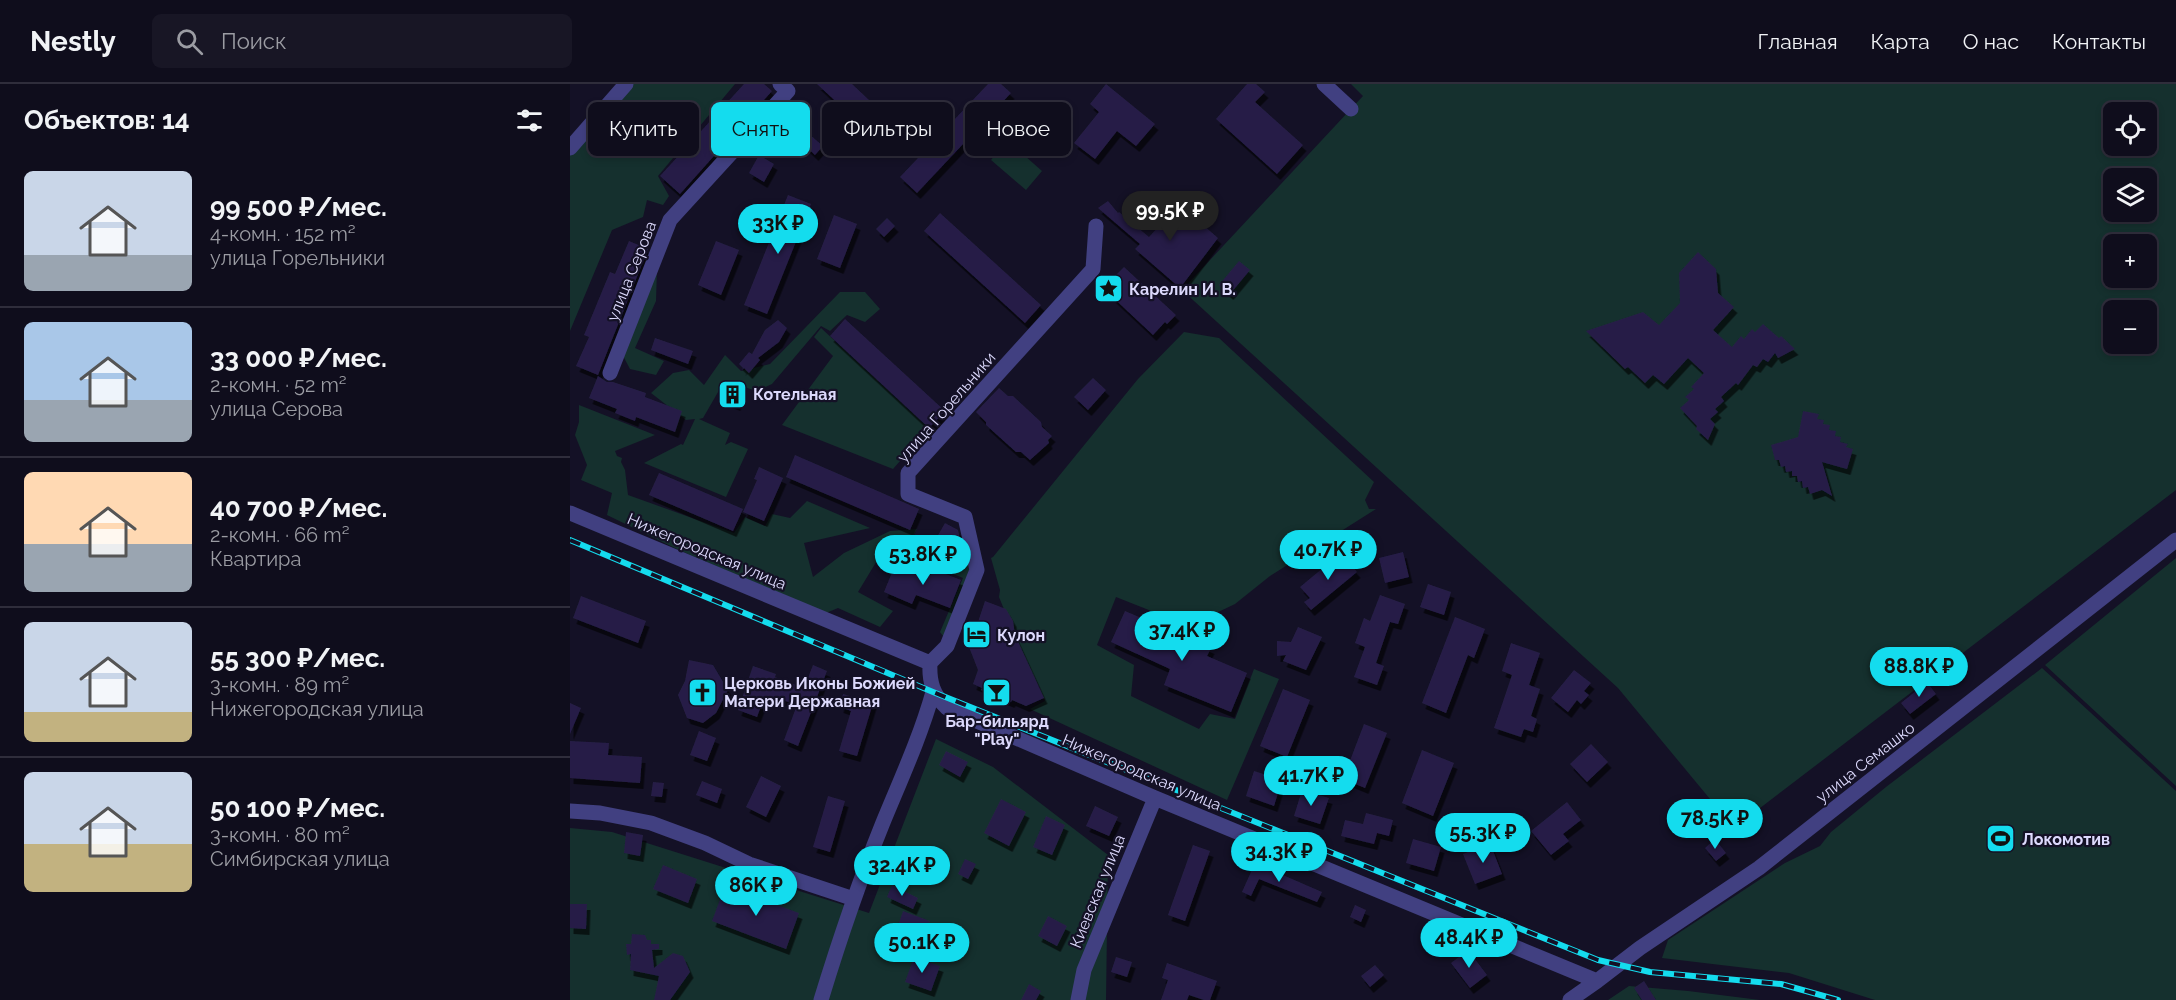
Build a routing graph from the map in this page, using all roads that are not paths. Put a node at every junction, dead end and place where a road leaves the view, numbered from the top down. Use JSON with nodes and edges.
{"nodes":[{"id":1,"x":626,"y":84,"type":"edge"},
{"id":2,"x":780,"y":84,"type":"edge"},
{"id":3,"x":1324,"y":84,"type":"edge"},
{"id":4,"x":1351,"y":109,"type":"dead end"},
{"id":5,"x":575,"y":142,"type":"edge"},
{"id":6,"x":1096,"y":226,"type":"dead end"},
{"id":7,"x":609,"y":373,"type":"dead end"},
{"id":8,"x":570,"y":513,"type":"edge"},
{"id":9,"x":2176,"y":540,"type":"edge"},
{"id":10,"x":930,"y":663,"type":"junction"},
{"id":11,"x":933,"y":692,"type":"junction"},
{"id":12,"x":1155,"y":798,"type":"junction"},
{"id":13,"x":570,"y":811,"type":"edge"},
{"id":14,"x":854,"y":899,"type":"junction"},
{"id":15,"x":1598,"y":981,"type":"junction"},
{"id":16,"x":821,"y":1000,"type":"edge"},
{"id":17,"x":1078,"y":1000,"type":"edge"},
{"id":18,"x":1569,"y":1000,"type":"edge"}],
"edges":[{"from":1,"to":5,"type":"street"},
{"from":2,"to":7,"type":"street","name":"улица Серова"},
{"from":3,"to":4,"type":"street"},
{"from":6,"to":10,"type":"street","name":"улица Горельники"},
{"from":8,"to":10,"type":"street","name":"Нижегородская улица"},
{"from":9,"to":15,"type":"street","name":"улица Семашко"},
{"from":10,"to":11,"type":"street"},
{"from":11,"to":12,"type":"street","name":"Нижегородская улица"},
{"from":11,"to":14,"type":"street"},
{"from":12,"to":15,"type":"street","name":"Нижегородская улица"},
{"from":12,"to":17,"type":"street","name":"Киевская улица"},
{"from":13,"to":14,"type":"street"},
{"from":14,"to":16,"type":"street"},
{"from":15,"to":18,"type":"street","name":"улица Семашко"}]}
